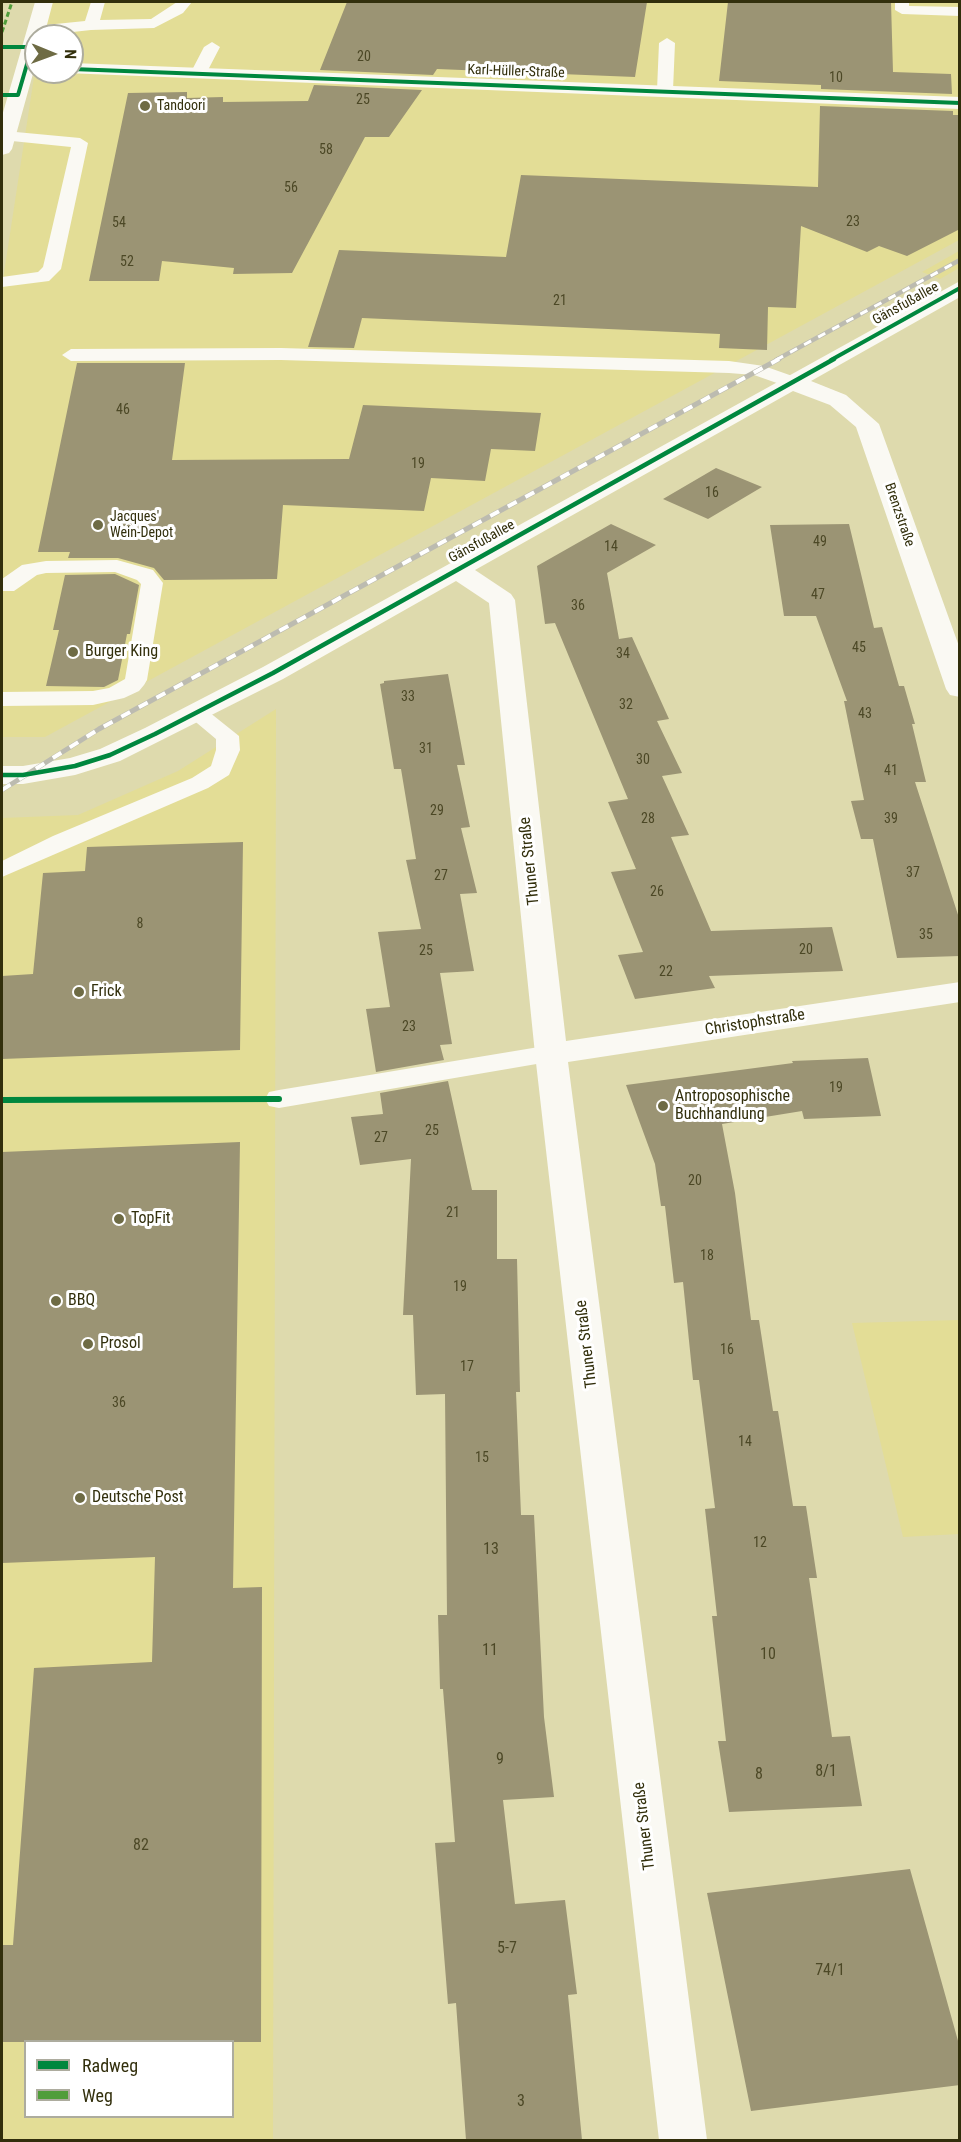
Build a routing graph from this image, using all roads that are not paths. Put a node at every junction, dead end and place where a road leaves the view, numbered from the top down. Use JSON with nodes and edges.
{"nodes":[{"id":1,"x":44,"y":2,"type":"edge"},
{"id":2,"x":98,"y":2,"type":"edge"},
{"id":3,"x":160,"y":2,"type":"edge"},
{"id":4,"x":902,"y":2,"type":"edge"},
{"id":5,"x":182,"y":6,"type":"edge"},
{"id":6,"x":960,"y":12,"type":"edge"},
{"id":7,"x":38,"y":24,"type":"edge"},
{"id":8,"x":91,"y":25,"type":"junction"},
{"id":9,"x":84,"y":26,"type":"edge"},
{"id":10,"x":667,"y":43,"type":"dead end"},
{"id":11,"x":212,"y":46,"type":"dead end"},
{"id":12,"x":84,"y":69,"type":"edge"},
{"id":13,"x":199,"y":72,"type":"junction"},
{"id":14,"x":25,"y":84,"type":"edge"},
{"id":15,"x":665,"y":90,"type":"junction"},
{"id":16,"x":960,"y":103,"type":"edge"},
{"id":17,"x":4,"y":136,"type":"edge"},
{"id":18,"x":2,"y":282,"type":"edge"},
{"id":19,"x":960,"y":288,"type":"edge"},
{"id":20,"x":71,"y":355,"type":"dead end"},
{"id":21,"x":790,"y":382,"type":"junction"},
{"id":22,"x":457,"y":570,"type":"junction"},
{"id":23,"x":6,"y":586,"type":"dead end"},
{"id":24,"x":960,"y":689,"type":"edge"},
{"id":25,"x":2,"y":699,"type":"edge"},
{"id":26,"x":196,"y":713,"type":"junction"},
{"id":27,"x":2,"y":775,"type":"edge"},
{"id":28,"x":2,"y":870,"type":"edge"},
{"id":29,"x":960,"y":992,"type":"edge"},
{"id":30,"x":552,"y":1054,"type":"junction"},
{"id":31,"x":279,"y":1099,"type":"dead end"},
{"id":32,"x":683,"y":2140,"type":"edge"}],
"edges":[{"from":1,"to":7,"type":"street"},
{"from":2,"to":8,"type":"lane"},
{"from":3,"to":5,"type":"lane"},
{"from":4,"to":6,"type":"lane"},
{"from":5,"to":8,"type":"lane"},
{"from":8,"to":9,"type":"lane"},
{"from":10,"to":15,"type":"lane"},
{"from":11,"to":13,"type":"lane"},
{"from":12,"to":13,"type":"street","name":"Karl-Hüller-Straße"},
{"from":13,"to":15,"type":"street","name":"Karl-Hüller-Straße"},
{"from":14,"to":17,"type":"street"},
{"from":15,"to":16,"type":"street","name":"Karl-Hüller-Straße"},
{"from":17,"to":18,"type":"lane"},
{"from":19,"to":21,"type":"street","name":"Gänsfußallee"},
{"from":20,"to":21,"type":"lane"},
{"from":21,"to":22,"type":"street","name":"Gänsfußallee"},
{"from":21,"to":24,"type":"street","name":"Brenzstraße"},
{"from":22,"to":26,"type":"street","name":"Gänsfußallee"},
{"from":22,"to":30,"type":"street","name":"Thuner Straße"},
{"from":23,"to":25,"type":"lane"},
{"from":26,"to":27,"type":"street","name":"Gänsfußallee"},
{"from":26,"to":28,"type":"lane"},
{"from":29,"to":30,"type":"street","name":"Christophstraße"},
{"from":30,"to":31,"type":"lane"},
{"from":30,"to":32,"type":"street","name":"Thuner Straße"}]}
